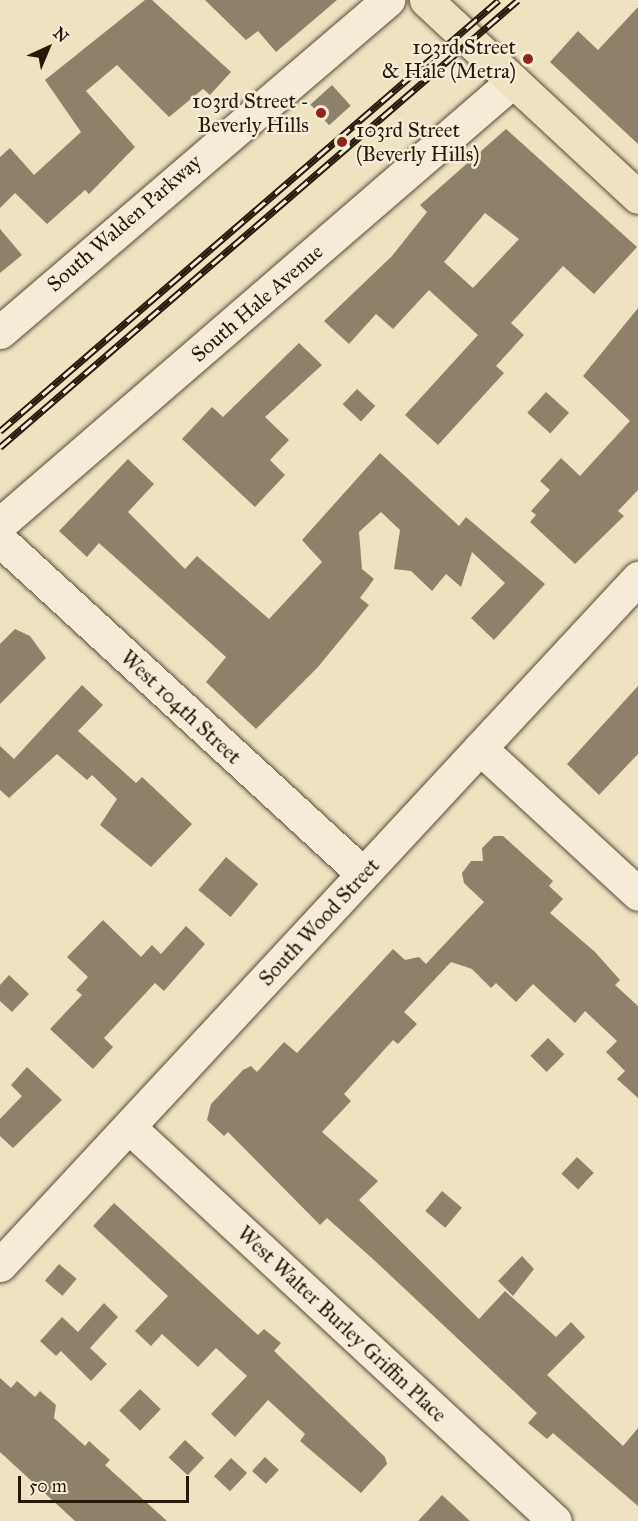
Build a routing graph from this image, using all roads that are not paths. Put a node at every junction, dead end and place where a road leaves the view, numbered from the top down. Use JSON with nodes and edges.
{"nodes":[{"id":1,"x":388,"y":0,"type":"edge"},
{"id":2,"x":426,"y":0,"type":"edge"},
{"id":3,"x":513,"y":81,"type":"junction"},
{"id":4,"x":638,"y":197,"type":"edge"},
{"id":5,"x":0,"y":332,"type":"edge"},
{"id":6,"x":0,"y":524,"type":"edge"},
{"id":7,"x":0,"y":540,"type":"edge"},
{"id":8,"x":638,"y":578,"type":"edge"},
{"id":9,"x":480,"y":748,"type":"junction"},
{"id":10,"x":363,"y":874,"type":"junction"},
{"id":11,"x":638,"y":894,"type":"edge"},
{"id":12,"x":129,"y":1127,"type":"junction"},
{"id":13,"x":0,"y":1265,"type":"edge"},
{"id":14,"x":555,"y":1521,"type":"edge"}],
"edges":[{"from":1,"to":5,"type":"street","name":"South Walden Parkway"},
{"from":2,"to":3,"type":"main road"},
{"from":3,"to":4,"type":"main road"},
{"from":3,"to":6,"type":"street","name":"South Hale Avenue"},
{"from":7,"to":10,"type":"street","name":"West 104th Street"},
{"from":8,"to":9,"type":"street","name":"South Wood Street"},
{"from":9,"to":10,"type":"street","name":"South Wood Street"},
{"from":9,"to":11,"type":"street"},
{"from":10,"to":12,"type":"street","name":"South Wood Street"},
{"from":12,"to":13,"type":"street","name":"South Wood Street"},
{"from":12,"to":14,"type":"street","name":"West Walter Burley Griffin Place"}]}
